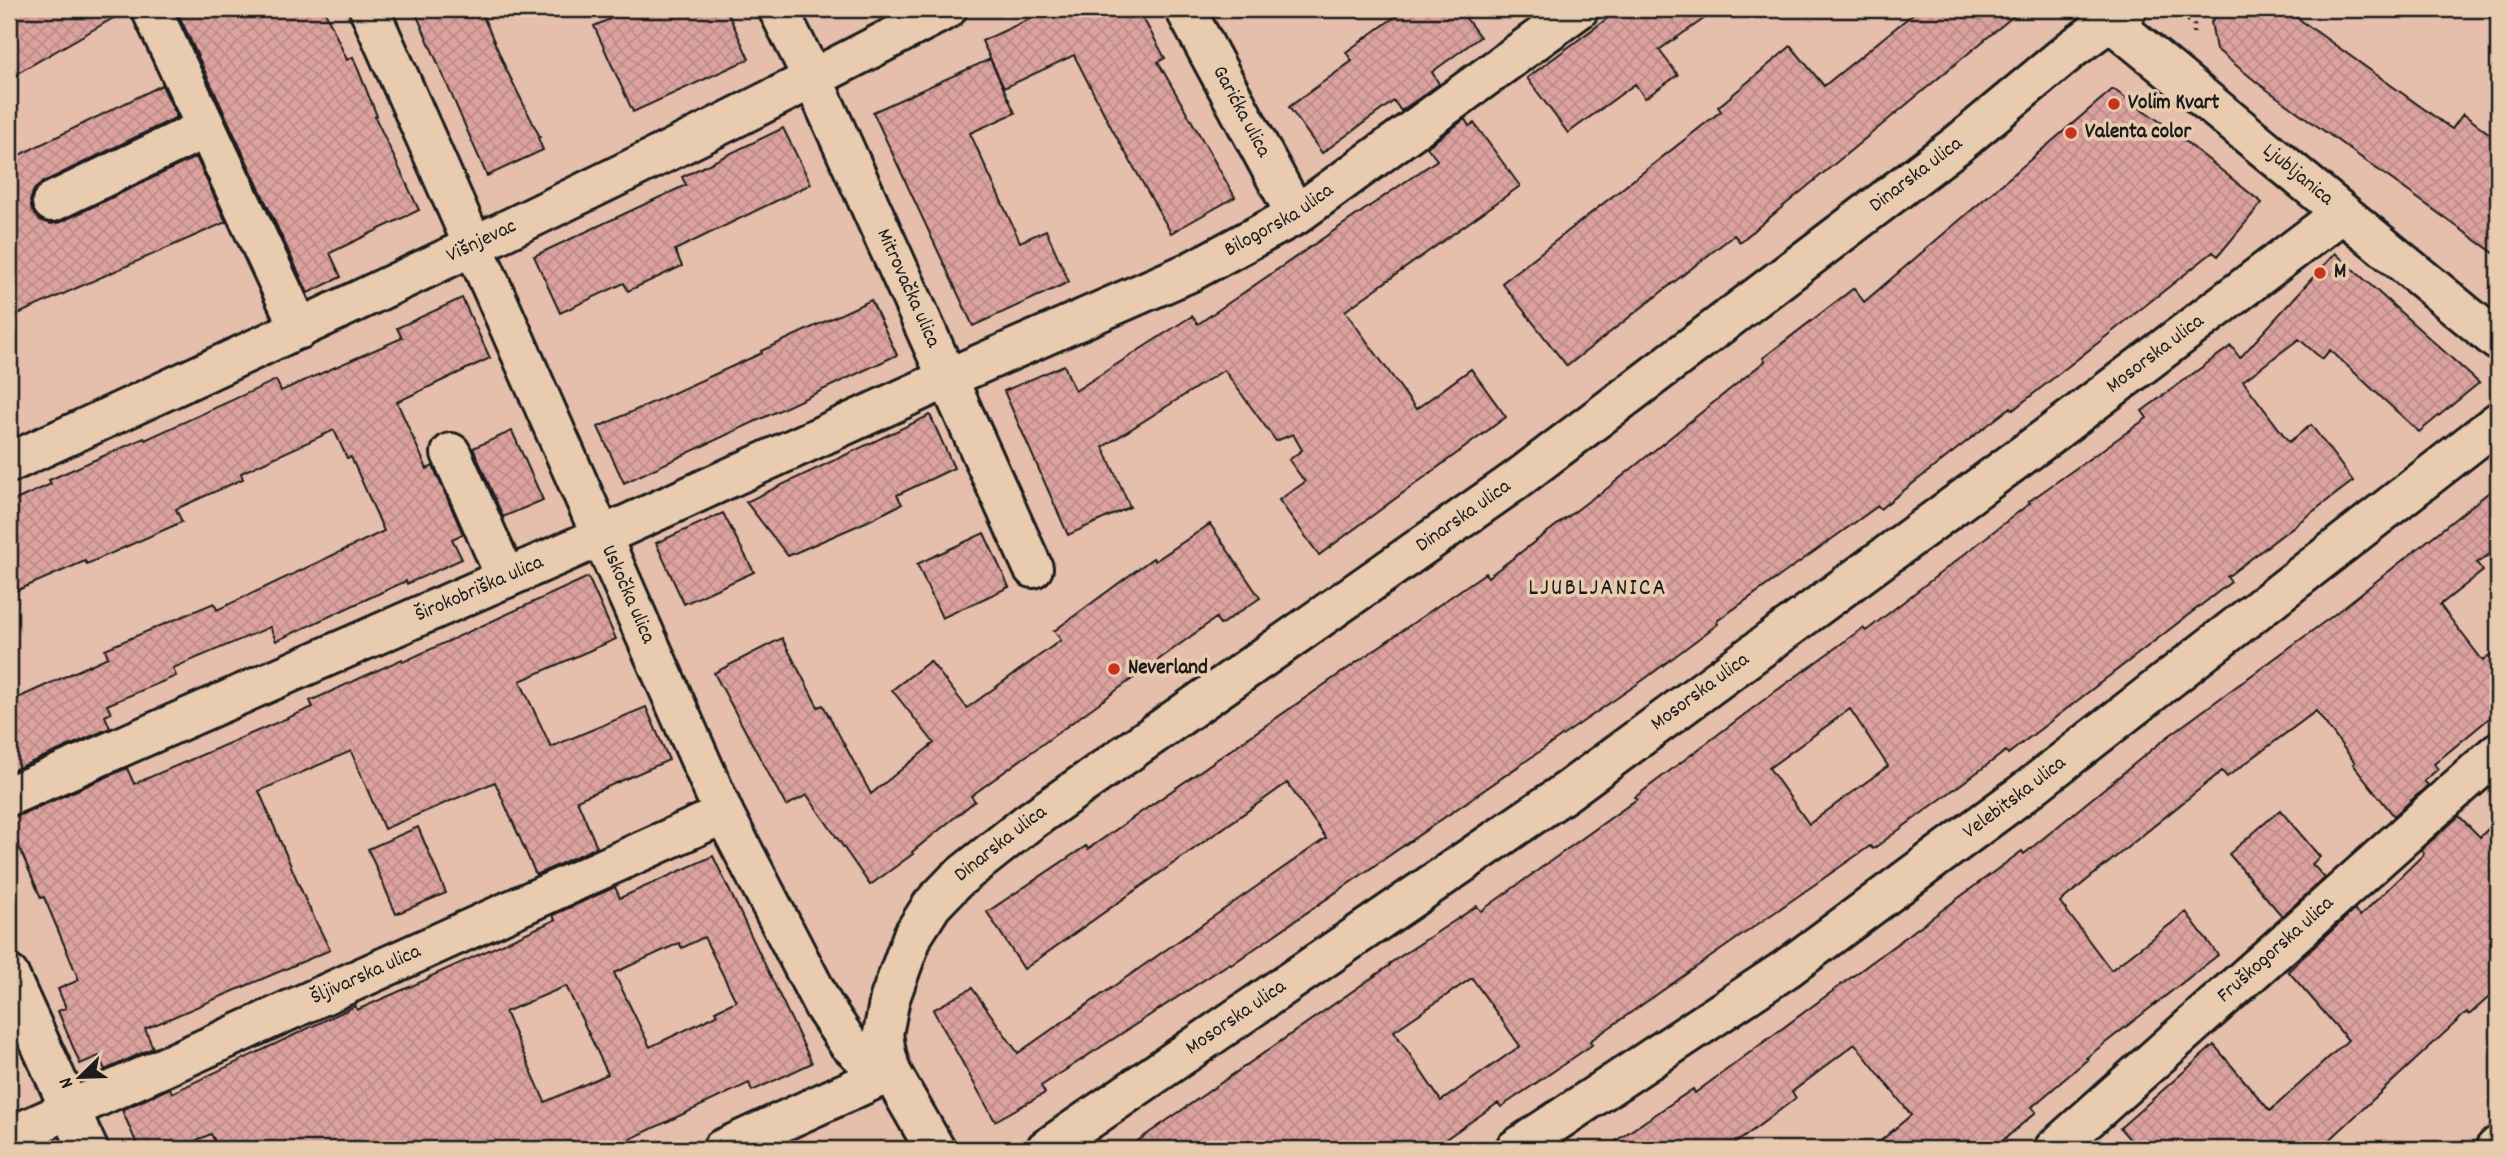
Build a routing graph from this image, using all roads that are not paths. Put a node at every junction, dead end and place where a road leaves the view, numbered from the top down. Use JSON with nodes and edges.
{"nodes":[{"id":1,"x":151,"y":9,"type":"edge"},
{"id":2,"x":369,"y":9,"type":"edge"},
{"id":3,"x":778,"y":9,"type":"edge"},
{"id":4,"x":947,"y":9,"type":"edge"},
{"id":5,"x":1185,"y":9,"type":"edge"},
{"id":6,"x":1579,"y":9,"type":"edge"},
{"id":7,"x":2112,"y":13,"type":"edge"},
{"id":8,"x":813,"y":79,"type":"junction"},
{"id":9,"x":206,"y":128,"type":"junction"},
{"id":10,"x":52,"y":202,"type":"dead end"},
{"id":11,"x":2341,"y":214,"type":"junction"},
{"id":12,"x":1296,"y":215,"type":"junction"},
{"id":13,"x":475,"y":245,"type":"junction"},
{"id":14,"x":300,"y":329,"type":"junction"},
{"id":15,"x":2498,"y":341,"type":"edge"},
{"id":16,"x":948,"y":378,"type":"junction"},
{"id":17,"x":2498,"y":422,"type":"edge"},
{"id":18,"x":451,"y":453,"type":"dead end"},
{"id":19,"x":9,"y":463,"type":"edge"},
{"id":20,"x":602,"y":536,"type":"junction"},
{"id":21,"x":1033,"y":568,"type":"dead end"},
{"id":22,"x":506,"y":578,"type":"junction"},
{"id":23,"x":2498,"y":751,"type":"edge"},
{"id":24,"x":9,"y":796,"type":"edge"},
{"id":25,"x":723,"y":814,"type":"junction"},
{"id":26,"x":9,"y":975,"type":"edge"},
{"id":27,"x":891,"y":1072,"type":"junction"},
{"id":28,"x":71,"y":1109,"type":"junction"},
{"id":29,"x":9,"y":1137,"type":"edge"},
{"id":30,"x":89,"y":1149,"type":"edge"},
{"id":31,"x":722,"y":1149,"type":"edge"},
{"id":32,"x":935,"y":1149,"type":"edge"},
{"id":33,"x":1046,"y":1149,"type":"edge"},
{"id":34,"x":1515,"y":1149,"type":"edge"},
{"id":35,"x":2054,"y":1149,"type":"edge"}],
"edges":[{"from":1,"to":9,"type":"street"},
{"from":2,"to":13,"type":"street","name":"Uskočka ulica"},
{"from":3,"to":8,"type":"street","name":"Mitrovačka ulica"},
{"from":4,"to":8,"type":"street","name":"Višnjevac"},
{"from":5,"to":12,"type":"street","name":"Garićka ulica"},
{"from":6,"to":12,"type":"street","name":"Bilogorska ulica"},
{"from":7,"to":11,"type":"street","name":"Ljubljanica"},
{"from":7,"to":27,"type":"street","name":"Dinarska ulica"},
{"from":8,"to":13,"type":"street","name":"Višnjevac"},
{"from":8,"to":16,"type":"street","name":"Mitrovačka ulica"},
{"from":9,"to":10,"type":"street"},
{"from":9,"to":14,"type":"street"},
{"from":11,"to":15,"type":"street","name":"Ljubljanica"},
{"from":11,"to":33,"type":"street","name":"Mosorska ulica"},
{"from":12,"to":16,"type":"street","name":"Bilogorska ulica"},
{"from":13,"to":14,"type":"street","name":"Višnjevac"},
{"from":13,"to":20,"type":"street","name":"Uskočka ulica"},
{"from":14,"to":19,"type":"street","name":"Višnjevac"},
{"from":16,"to":20,"type":"street","name":"Širokobriška ulica"},
{"from":16,"to":21,"type":"street","name":"Mitrovačka ulica"},
{"from":17,"to":34,"type":"street","name":"Velebitska ulica"},
{"from":18,"to":22,"type":"street"},
{"from":20,"to":22,"type":"street","name":"Širokobriška ulica"},
{"from":20,"to":25,"type":"street","name":"Uskočka ulica"},
{"from":22,"to":24,"type":"street","name":"Širokobriška ulica"},
{"from":23,"to":35,"type":"street","name":"Fruškogorska ulica"},
{"from":25,"to":27,"type":"street","name":"Uskočka ulica"},
{"from":25,"to":28,"type":"street","name":"Šljivarska ulica"},
{"from":26,"to":28,"type":"street"},
{"from":27,"to":31,"type":"street"},
{"from":27,"to":32,"type":"street"},
{"from":28,"to":29,"type":"street","name":"Šljivarska ulica"},
{"from":28,"to":30,"type":"street"}]}
